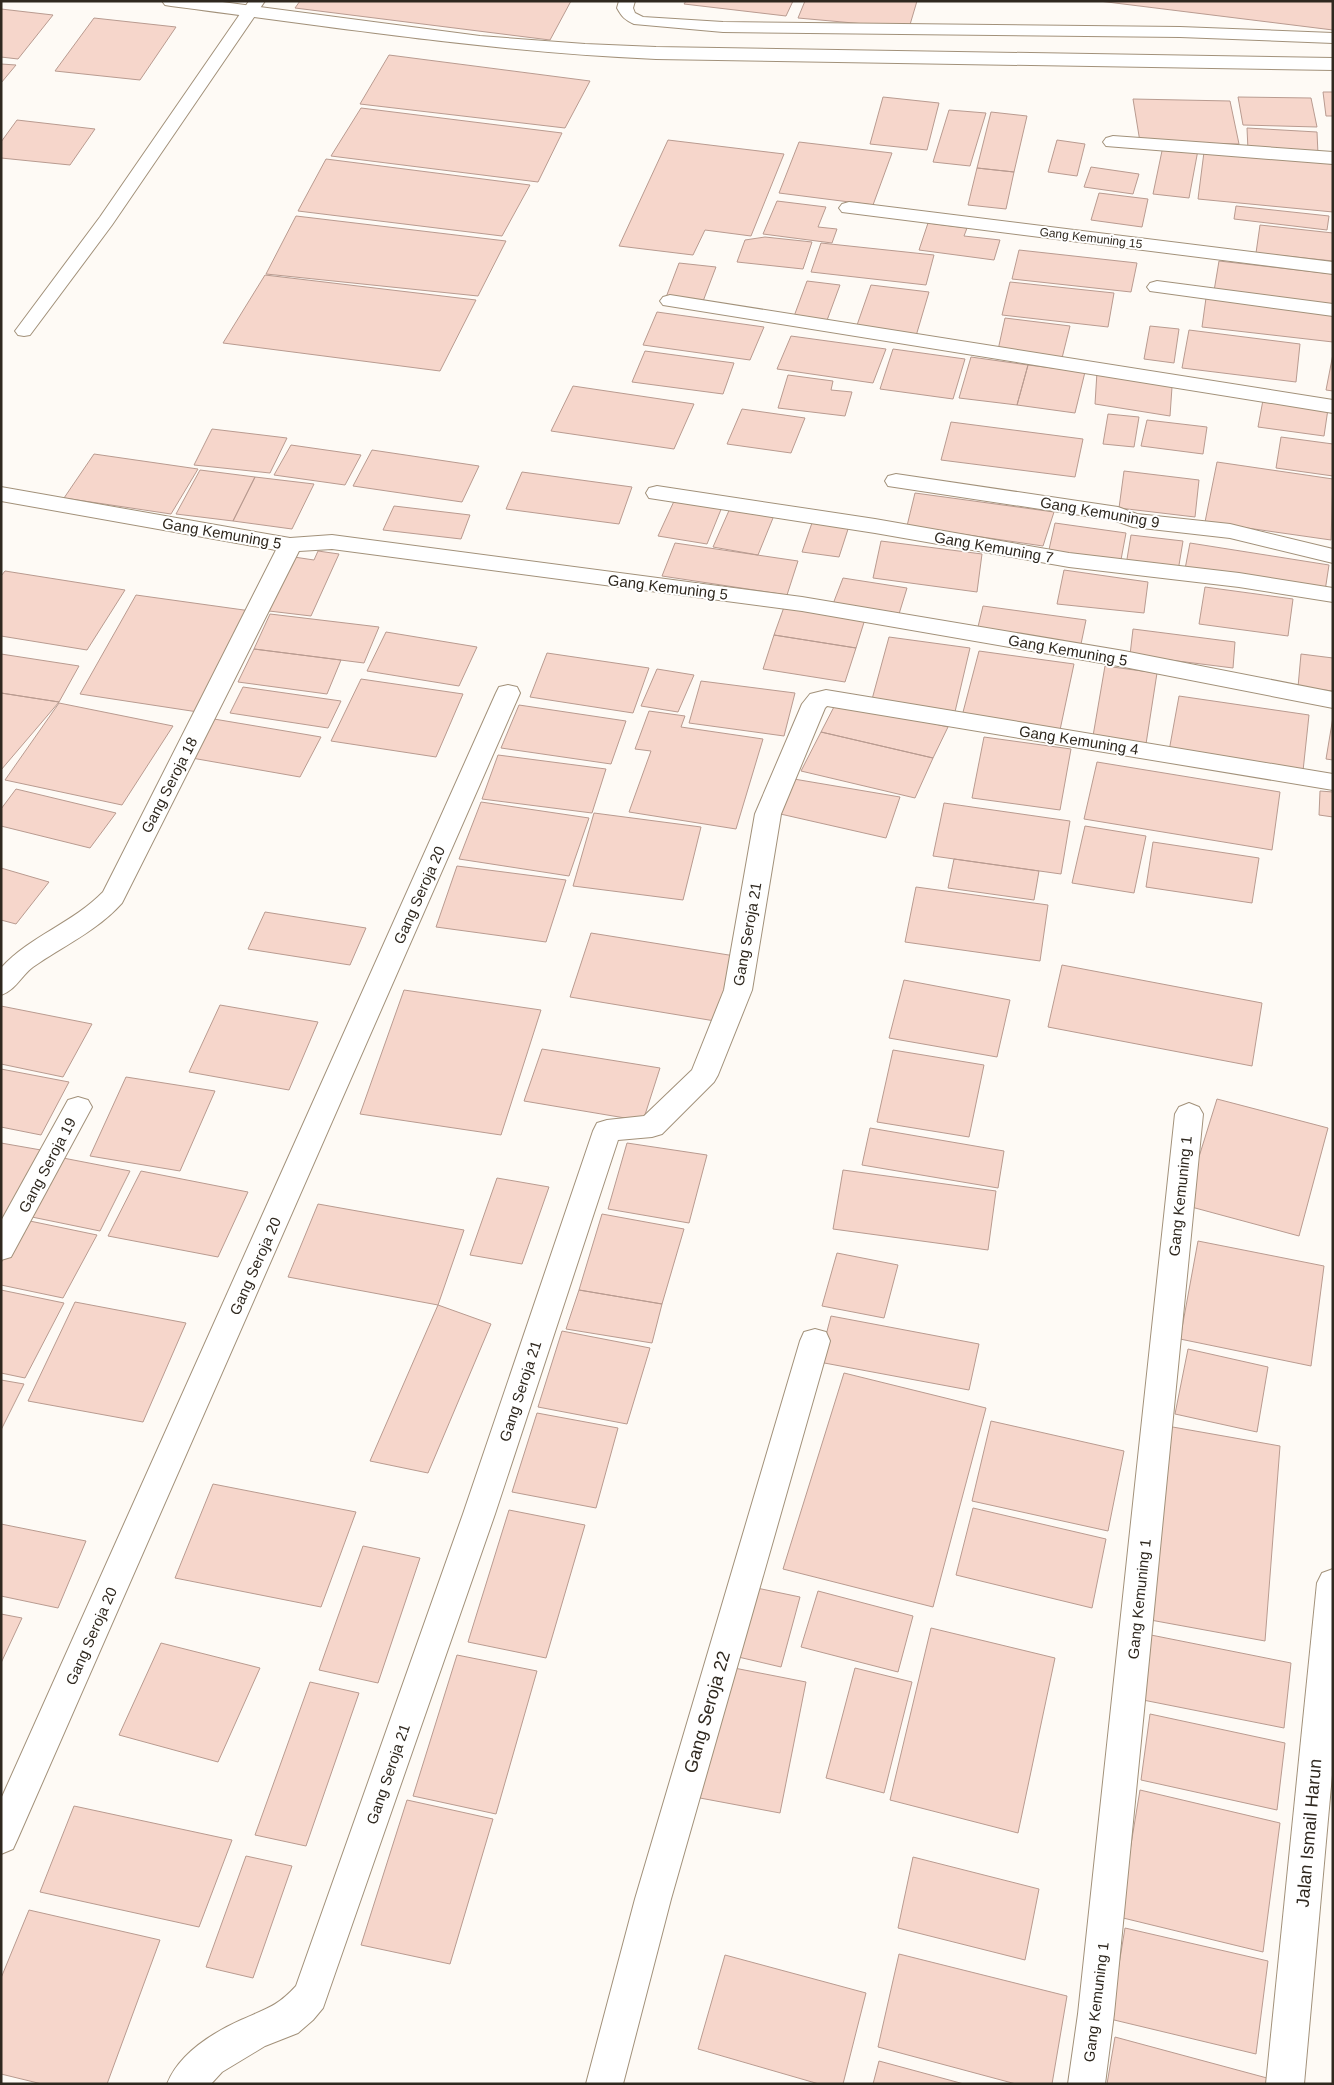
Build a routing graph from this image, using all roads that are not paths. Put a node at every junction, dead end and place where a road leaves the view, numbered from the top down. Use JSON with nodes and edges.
{"nodes":[{"id":1,"x":171,"y":1,"type":"edge"},
{"id":2,"x":627,"y":1,"type":"edge"},
{"id":3,"x":253,"y":6,"type":"edge"},
{"id":4,"x":1333,"y":38,"type":"edge"},
{"id":5,"x":1333,"y":64,"type":"edge"},
{"id":6,"x":1114,"y":142,"type":"dead end"},
{"id":7,"x":1333,"y":158,"type":"edge"},
{"id":8,"x":849,"y":208,"type":"dead end"},
{"id":9,"x":1333,"y":268,"type":"edge"},
{"id":10,"x":1157,"y":288,"type":"dead end"},
{"id":11,"x":670,"y":302,"type":"dead end"},
{"id":12,"x":1333,"y":310,"type":"edge"},
{"id":13,"x":24,"y":332,"type":"dead end"},
{"id":14,"x":1333,"y":406,"type":"edge"},
{"id":15,"x":896,"y":481,"type":"dead end"},
{"id":16,"x":657,"y":493,"type":"dead end"},
{"id":17,"x":1,"y":494,"type":"edge"},
{"id":18,"x":290,"y":545,"type":"junction"},
{"id":19,"x":1333,"y":556,"type":"edge"},
{"id":20,"x":1333,"y":595,"type":"edge"},
{"id":21,"x":508,"y":693,"type":"dead end"},
{"id":22,"x":826,"y":698,"type":"joint"},
{"id":23,"x":1333,"y":700,"type":"edge"},
{"id":24,"x":1333,"y":782,"type":"edge"},
{"id":25,"x":1,"y":985,"type":"edge"},
{"id":26,"x":78,"y":1106,"type":"dead end"},
{"id":27,"x":1189,"y":1114,"type":"dead end"},
{"id":28,"x":1,"y":1249,"type":"edge"},
{"id":29,"x":815,"y":1341,"type":"dead end"},
{"id":30,"x":1333,"y":1583,"type":"edge"},
{"id":31,"x":1,"y":1838,"type":"edge"},
{"id":32,"x":186,"y":2084,"type":"edge"},
{"id":33,"x":604,"y":2084,"type":"edge"},
{"id":34,"x":1086,"y":2084,"type":"edge"},
{"id":35,"x":1285,"y":2084,"type":"edge"}],
"edges":[{"from":1,"to":3,"type":"street"},
{"from":2,"to":4,"type":"lane"},
{"from":3,"to":5,"type":"street"},
{"from":3,"to":13,"type":"lane"},
{"from":6,"to":7,"type":"street"},
{"from":8,"to":9,"type":"street","name":"Gang Kemuning 15"},
{"from":10,"to":12,"type":"street"},
{"from":11,"to":14,"type":"street"},
{"from":15,"to":19,"type":"street","name":"Gang Kemuning 9"},
{"from":16,"to":20,"type":"street","name":"Gang Kemuning 7"},
{"from":17,"to":18,"type":"street","name":"Gang Kemuning 5"},
{"from":18,"to":23,"type":"street","name":"Gang Kemuning 5"},
{"from":18,"to":25,"type":"street","name":"Gang Seroja 18"},
{"from":21,"to":31,"type":"street","name":"Gang Seroja 20"},
{"from":22,"to":24,"type":"street","name":"Gang Kemuning 4"},
{"from":22,"to":32,"type":"street","name":"Gang Seroja 21"},
{"from":26,"to":28,"type":"street","name":"Gang Seroja 19"},
{"from":27,"to":34,"type":"street","name":"Gang Kemuning 1"},
{"from":29,"to":33,"type":"street","name":"Gang Seroja 22"},
{"from":30,"to":35,"type":"street","name":"Jalan Ismail Harun"}]}
